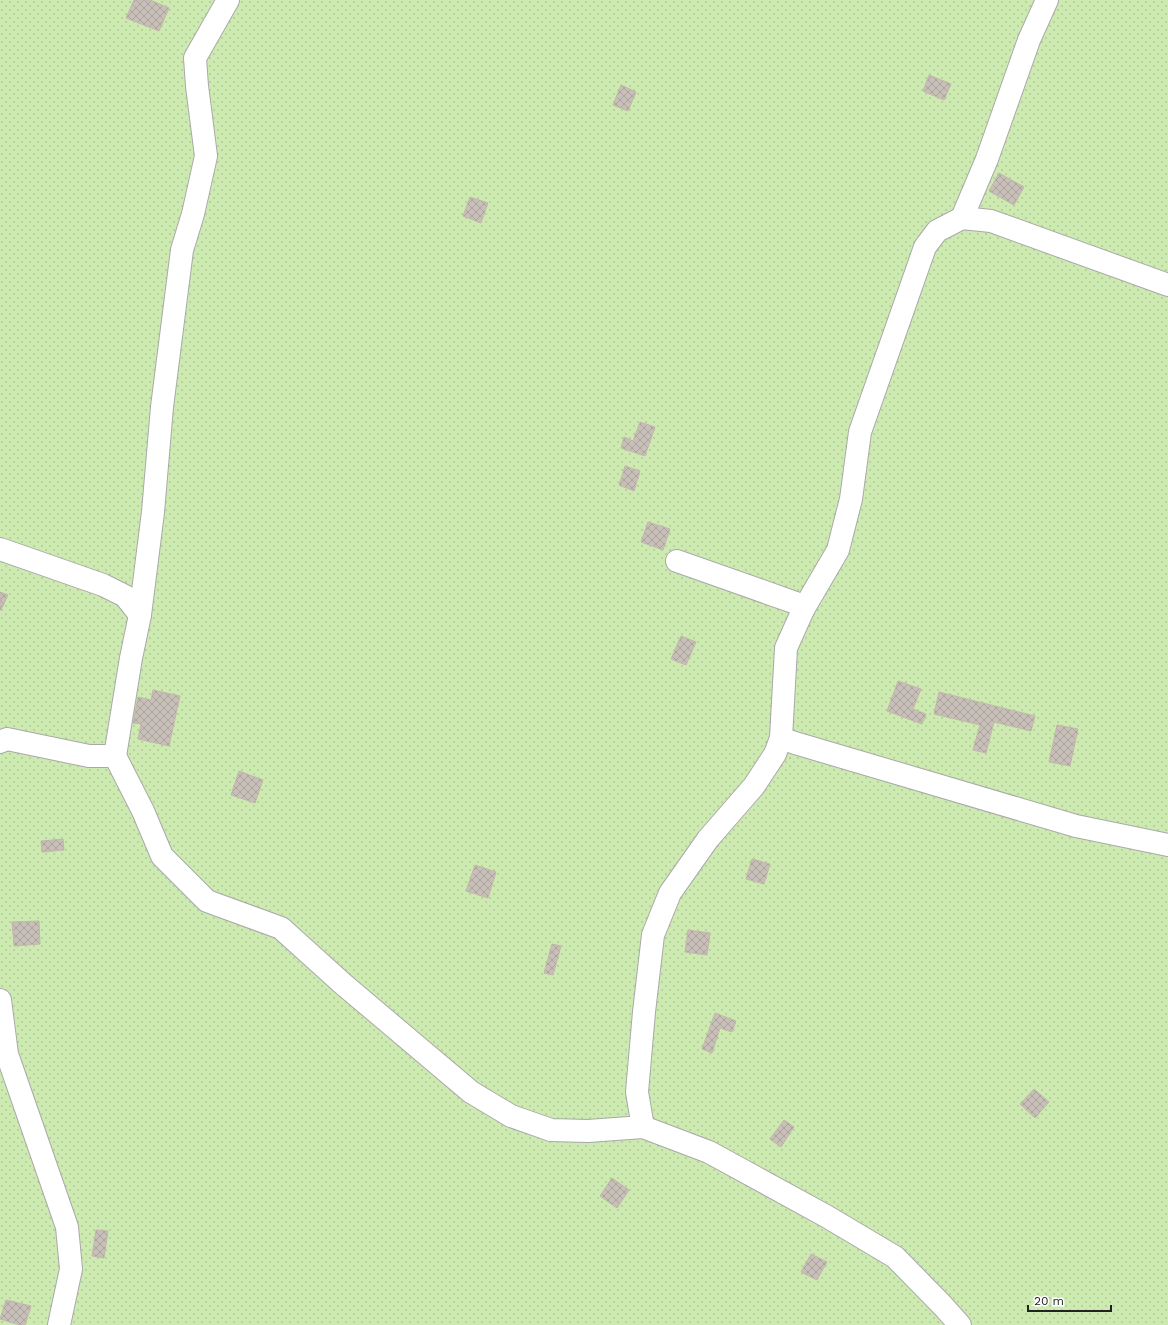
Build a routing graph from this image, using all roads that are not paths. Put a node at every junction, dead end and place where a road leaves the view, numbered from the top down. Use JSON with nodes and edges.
{"nodes":[{"id":1,"x":228,"y":0,"type":"edge"},
{"id":2,"x":1047,"y":0,"type":"edge"},
{"id":3,"x":962,"y":218,"type":"junction"},
{"id":4,"x":1168,"y":285,"type":"edge"},
{"id":5,"x":0,"y":549,"type":"edge"},
{"id":6,"x":677,"y":561,"type":"dead end"},
{"id":7,"x":803,"y":610,"type":"junction"},
{"id":8,"x":140,"y":615,"type":"junction"},
{"id":9,"x":781,"y":738,"type":"junction"},
{"id":10,"x":0,"y":742,"type":"edge"},
{"id":11,"x":115,"y":756,"type":"junction"},
{"id":12,"x":1168,"y":845,"type":"edge"},
{"id":13,"x":0,"y":1000,"type":"edge"},
{"id":14,"x":643,"y":1127,"type":"junction"},
{"id":15,"x":59,"y":1325,"type":"edge"},
{"id":16,"x":960,"y":1325,"type":"edge"}],
"edges":[{"from":1,"to":8,"type":"street"},
{"from":2,"to":3,"type":"street"},
{"from":3,"to":4,"type":"street"},
{"from":3,"to":7,"type":"street"},
{"from":5,"to":8,"type":"street"},
{"from":6,"to":7,"type":"street"},
{"from":7,"to":9,"type":"street"},
{"from":8,"to":11,"type":"street"},
{"from":9,"to":12,"type":"street"},
{"from":9,"to":14,"type":"street"},
{"from":10,"to":11,"type":"street"},
{"from":11,"to":14,"type":"street"},
{"from":13,"to":15,"type":"street"},
{"from":14,"to":16,"type":"street"}]}
